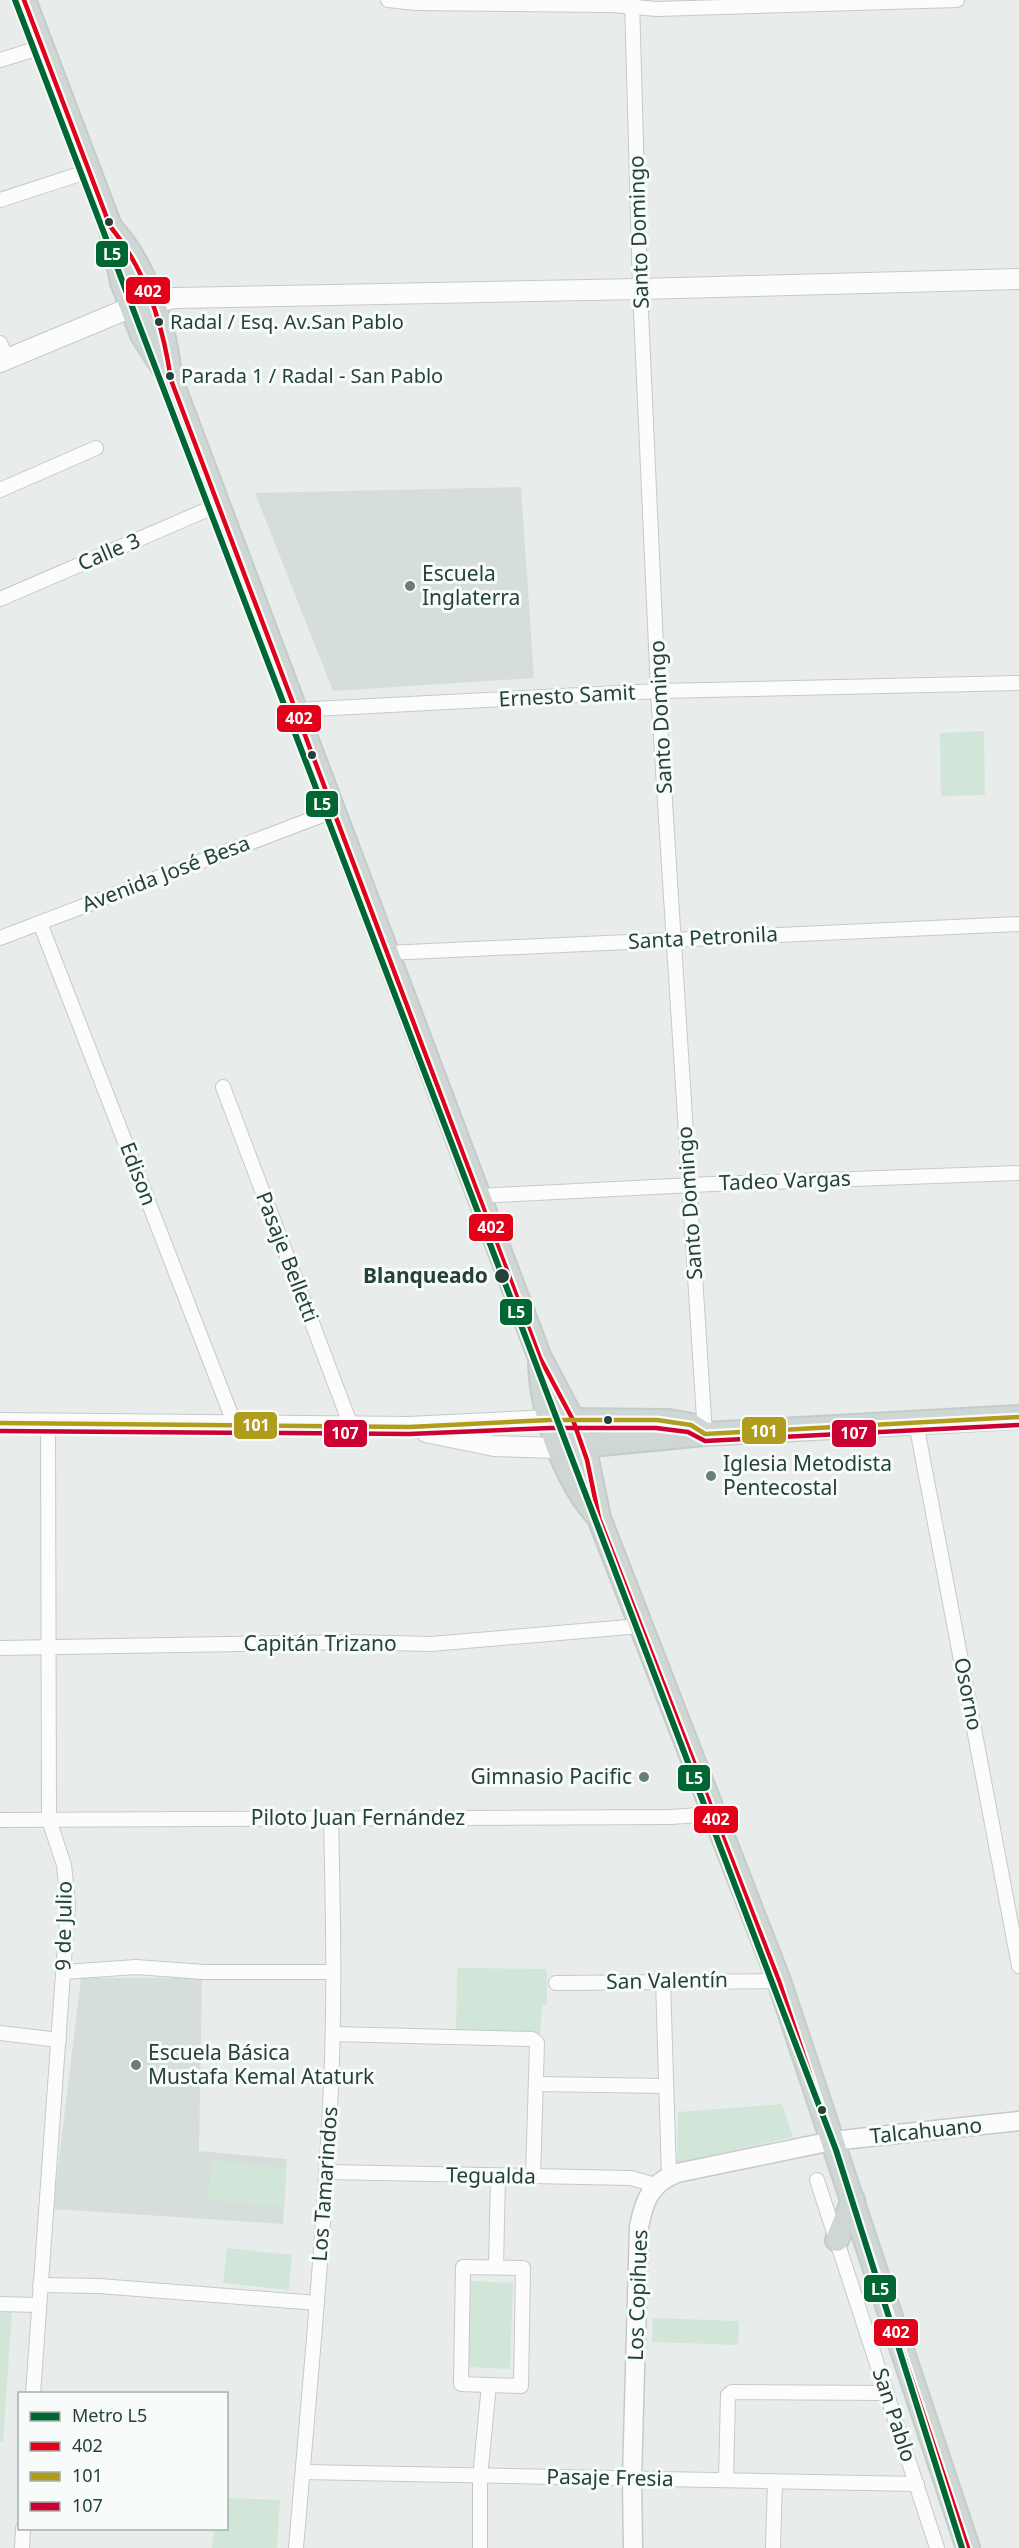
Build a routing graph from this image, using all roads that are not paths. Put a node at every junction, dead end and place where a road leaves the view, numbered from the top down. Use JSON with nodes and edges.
{"nodes":[{"id":1,"x":24,"y":0,"type":"edge"},
{"id":2,"x":388,"y":0,"type":"edge"},
{"id":3,"x":957,"y":0,"type":"edge"},
{"id":4,"x":436,"y":2,"type":"edge"},
{"id":5,"x":632,"y":4,"type":"edge"},
{"id":6,"x":42,"y":47,"type":"junction"},
{"id":7,"x":0,"y":60,"type":"edge"},
{"id":8,"x":89,"y":171,"type":"junction"},
{"id":9,"x":0,"y":200,"type":"edge"},
{"id":10,"x":1019,"y":279,"type":"edge"},
{"id":11,"x":640,"y":290,"type":"junction"},
{"id":12,"x":142,"y":304,"type":"junction"},
{"id":13,"x":2,"y":354,"type":"edge"},
{"id":14,"x":96,"y":448,"type":"dead end"},
{"id":15,"x":0,"y":490,"type":"edge"},
{"id":16,"x":218,"y":505,"type":"junction"},
{"id":17,"x":0,"y":599,"type":"edge"},
{"id":18,"x":1019,"y":682,"type":"edge"},
{"id":19,"x":658,"y":692,"type":"junction"},
{"id":20,"x":295,"y":710,"type":"junction"},
{"id":21,"x":333,"y":811,"type":"junction"},
{"id":22,"x":40,"y":923,"type":"junction"},
{"id":23,"x":1019,"y":924,"type":"edge"},
{"id":24,"x":0,"y":938,"type":"edge"},
{"id":25,"x":674,"y":939,"type":"junction"},
{"id":26,"x":387,"y":953,"type":"junction"},
{"id":27,"x":223,"y":1087,"type":"dead end"},
{"id":28,"x":1019,"y":1173,"type":"edge"},
{"id":29,"x":689,"y":1186,"type":"junction"},
{"id":30,"x":478,"y":1196,"type":"junction"},
{"id":31,"x":540,"y":1358,"type":"junction"},
{"id":32,"x":1019,"y":1417,"type":"edge"},
{"id":33,"x":550,"y":1420,"type":"junction"},
{"id":34,"x":573,"y":1420,"type":"junction"},
{"id":35,"x":0,"y":1423,"type":"edge"},
{"id":36,"x":916,"y":1423,"type":"junction"},
{"id":37,"x":48,"y":1424,"type":"junction"},
{"id":38,"x":236,"y":1425,"type":"junction"},
{"id":39,"x":351,"y":1426,"type":"junction"},
{"id":40,"x":409,"y":1427,"type":"junction"},
{"id":41,"x":705,"y":1434,"type":"junction"},
{"id":42,"x":582,"y":1446,"type":"junction"},
{"id":43,"x":560,"y":1448,"type":"junction"},
{"id":44,"x":599,"y":1518,"type":"junction"},
{"id":45,"x":640,"y":1626,"type":"junction"},
{"id":46,"x":48,"y":1647,"type":"junction"},
{"id":47,"x":0,"y":1648,"type":"edge"},
{"id":48,"x":715,"y":1814,"type":"junction"},
{"id":49,"x":331,"y":1818,"type":"junction"},
{"id":50,"x":0,"y":1820,"type":"edge"},
{"id":51,"x":49,"y":1820,"type":"junction"},
{"id":52,"x":1019,"y":1966,"type":"edge"},
{"id":53,"x":64,"y":1972,"type":"junction"},
{"id":54,"x":333,"y":1972,"type":"junction"},
{"id":55,"x":778,"y":1981,"type":"junction"},
{"id":56,"x":663,"y":1982,"type":"junction"},
{"id":57,"x":556,"y":1983,"type":"dead end"},
{"id":58,"x":0,"y":2033,"type":"edge"},
{"id":59,"x":333,"y":2034,"type":"junction"},
{"id":60,"x":59,"y":2040,"type":"junction"},
{"id":61,"x":536,"y":2084,"type":"junction"},
{"id":62,"x":666,"y":2086,"type":"junction"},
{"id":63,"x":1019,"y":2121,"type":"edge"},
{"id":64,"x":832,"y":2141,"type":"junction"},
{"id":65,"x":326,"y":2172,"type":"junction"},
{"id":66,"x":498,"y":2176,"type":"junction"},
{"id":67,"x":533,"y":2177,"type":"junction"},
{"id":68,"x":662,"y":2180,"type":"junction"},
{"id":69,"x":818,"y":2180,"type":"dead end"},
{"id":70,"x":853,"y":2200,"type":"junction"},
{"id":71,"x":837,"y":2240,"type":"junction"},
{"id":72,"x":496,"y":2267,"type":"junction"},
{"id":73,"x":40,"y":2285,"type":"junction"},
{"id":74,"x":317,"y":2303,"type":"junction"},
{"id":75,"x":0,"y":2304,"type":"edge"},
{"id":76,"x":38,"y":2305,"type":"junction"},
{"id":77,"x":489,"y":2385,"type":"junction"},
{"id":78,"x":33,"y":2392,"type":"edge"},
{"id":79,"x":887,"y":2393,"type":"junction"},
{"id":80,"x":303,"y":2472,"type":"junction"},
{"id":81,"x":480,"y":2477,"type":"junction"},
{"id":82,"x":632,"y":2478,"type":"junction"},
{"id":83,"x":726,"y":2480,"type":"junction"},
{"id":84,"x":775,"y":2481,"type":"junction"},
{"id":85,"x":917,"y":2484,"type":"junction"},
{"id":86,"x":23,"y":2530,"type":"edge"},
{"id":87,"x":22,"y":2548,"type":"edge"},
{"id":88,"x":296,"y":2548,"type":"edge"},
{"id":89,"x":480,"y":2548,"type":"edge"},
{"id":90,"x":633,"y":2548,"type":"edge"},
{"id":91,"x":773,"y":2548,"type":"edge"},
{"id":92,"x":937,"y":2548,"type":"edge"},
{"id":93,"x":968,"y":2548,"type":"edge"}],
"edges":[{"from":1,"to":6,"type":"main road","name":"San Pablo"},
{"from":2,"to":4,"type":"street"},
{"from":3,"to":5,"type":"street"},
{"from":4,"to":5,"type":"street"},
{"from":5,"to":11,"type":"street","name":"Santo Domingo"},
{"from":6,"to":7,"type":"street"},
{"from":6,"to":8,"type":"main road","name":"San Pablo"},
{"from":8,"to":9,"type":"street"},
{"from":8,"to":12,"type":"main road","name":"San Pablo"},
{"from":10,"to":11,"type":"main road"},
{"from":11,"to":12,"type":"main road"},
{"from":11,"to":19,"type":"street","name":"Santo Domingo"},
{"from":12,"to":13,"type":"main road"},
{"from":12,"to":16,"type":"main road","name":"San Pablo"},
{"from":14,"to":15,"type":"street"},
{"from":16,"to":17,"type":"street","name":"Calle 3"},
{"from":16,"to":20,"type":"main road","name":"San Pablo"},
{"from":18,"to":19,"type":"street","name":"Ernesto Samit"},
{"from":19,"to":20,"type":"street","name":"Ernesto Samit"},
{"from":19,"to":25,"type":"street","name":"Santo Domingo"},
{"from":20,"to":21,"type":"main road","name":"San Pablo"},
{"from":21,"to":22,"type":"street","name":"Avenida José Besa"},
{"from":21,"to":26,"type":"main road","name":"San Pablo"},
{"from":22,"to":24,"type":"street","name":"Avenida José Besa"},
{"from":22,"to":38,"type":"street","name":"Edison"},
{"from":23,"to":25,"type":"street","name":"Santa Petronila"},
{"from":25,"to":26,"type":"street","name":"Santa Petronila"},
{"from":25,"to":29,"type":"street","name":"Santo Domingo"},
{"from":26,"to":30,"type":"main road","name":"San Pablo"},
{"from":27,"to":39,"type":"street","name":"Pasaje Belletti"},
{"from":28,"to":29,"type":"street","name":"Tadeo Vargas"},
{"from":29,"to":30,"type":"street","name":"Tadeo Vargas"},
{"from":29,"to":41,"type":"street","name":"Santo Domingo"},
{"from":30,"to":31,"type":"main road","name":"San Pablo"},
{"from":31,"to":33,"type":"main road","name":"San Pablo"},
{"from":31,"to":34,"type":"main road","name":"San Pablo"},
{"from":32,"to":36,"type":"main road"},
{"from":33,"to":34,"type":"main road"},
{"from":33,"to":40,"type":"main road"},
{"from":33,"to":43,"type":"main road","name":"San Pablo"},
{"from":34,"to":41,"type":"main road"},
{"from":34,"to":42,"type":"main road","name":"San Pablo"},
{"from":35,"to":37,"type":"main road"},
{"from":36,"to":41,"type":"main road"},
{"from":36,"to":52,"type":"street","name":"Osorno"},
{"from":37,"to":38,"type":"main road"},
{"from":37,"to":46,"type":"street","name":"9 de Julio"},
{"from":38,"to":39,"type":"main road"},
{"from":39,"to":40,"type":"main road"},
{"from":40,"to":43,"type":"main road"},
{"from":41,"to":42,"type":"main road"},
{"from":42,"to":43,"type":"main road"},
{"from":42,"to":44,"type":"main road","name":"San Pablo"},
{"from":43,"to":44,"type":"main road","name":"San Pablo"},
{"from":44,"to":45,"type":"main road","name":"San Pablo"},
{"from":45,"to":46,"type":"street","name":"Capitán Trizano"},
{"from":45,"to":48,"type":"main road","name":"San Pablo"},
{"from":46,"to":47,"type":"street","name":"Capitán Trizano"},
{"from":46,"to":51,"type":"street","name":"9 de Julio"},
{"from":48,"to":49,"type":"street","name":"Piloto Juan Fernández"},
{"from":48,"to":55,"type":"main road","name":"San Pablo"},
{"from":49,"to":51,"type":"street","name":"Piloto Juan Fernández"},
{"from":49,"to":54,"type":"street","name":"Los Tamarindos"},
{"from":50,"to":51,"type":"street","name":"Piloto Juan Fernández"},
{"from":51,"to":53,"type":"street","name":"9 de Julio"},
{"from":53,"to":54,"type":"street"},
{"from":53,"to":60,"type":"street","name":"9 de Julio"},
{"from":54,"to":59,"type":"street","name":"Los Tamarindos"},
{"from":55,"to":56,"type":"street","name":"San Valentín"},
{"from":55,"to":64,"type":"main road","name":"San Pablo"},
{"from":56,"to":57,"type":"street","name":"San Valentín"},
{"from":56,"to":62,"type":"street","name":"Los Copihues"},
{"from":58,"to":60,"type":"street"},
{"from":59,"to":61,"type":"street"},
{"from":59,"to":65,"type":"street","name":"Los Tamarindos"},
{"from":60,"to":73,"type":"street","name":"9 de Julio"},
{"from":61,"to":62,"type":"street"},
{"from":61,"to":67,"type":"street"},
{"from":62,"to":68,"type":"street","name":"Los Copihues"},
{"from":63,"to":64,"type":"street","name":"Talcahuano"},
{"from":64,"to":68,"type":"street","name":"Tegualda"},
{"from":64,"to":70,"type":"main road","name":"San Pablo"},
{"from":65,"to":66,"type":"street","name":"Tegualda"},
{"from":65,"to":74,"type":"street","name":"Los Tamarindos"},
{"from":66,"to":67,"type":"street","name":"Tegualda"},
{"from":66,"to":72,"type":"street"},
{"from":67,"to":68,"type":"street","name":"Tegualda"},
{"from":68,"to":82,"type":"street","name":"Los Copihues"},
{"from":69,"to":71,"type":"street","name":"San Pablo"},
{"from":70,"to":71,"type":"main road"},
{"from":70,"to":93,"type":"main road","name":"San Pablo"},
{"from":71,"to":79,"type":"street","name":"San Pablo"},
{"from":72,"to":77,"type":"street"},
{"from":72,"to":77,"type":"street"},
{"from":73,"to":74,"type":"street"},
{"from":73,"to":76,"type":"street","name":"9 de Julio"},
{"from":74,"to":80,"type":"street","name":"Los Tamarindos"},
{"from":75,"to":76,"type":"street"},
{"from":76,"to":78,"type":"street","name":"9 de Julio"},
{"from":77,"to":81,"type":"street"},
{"from":79,"to":83,"type":"street"},
{"from":79,"to":85,"type":"street","name":"San Pablo"},
{"from":80,"to":81,"type":"street","name":"Pasaje Fresia"},
{"from":80,"to":88,"type":"street","name":"Los Tamarindos"},
{"from":81,"to":82,"type":"street","name":"Pasaje Fresia"},
{"from":81,"to":89,"type":"street"},
{"from":82,"to":83,"type":"street","name":"Pasaje Fresia"},
{"from":82,"to":90,"type":"street","name":"Los Copihues"},
{"from":83,"to":84,"type":"street","name":"Pasaje Fresia"},
{"from":84,"to":85,"type":"street","name":"Pasaje Fresia"},
{"from":84,"to":91,"type":"street"},
{"from":85,"to":92,"type":"street","name":"San Pablo"},
{"from":86,"to":87,"type":"street"}]}
